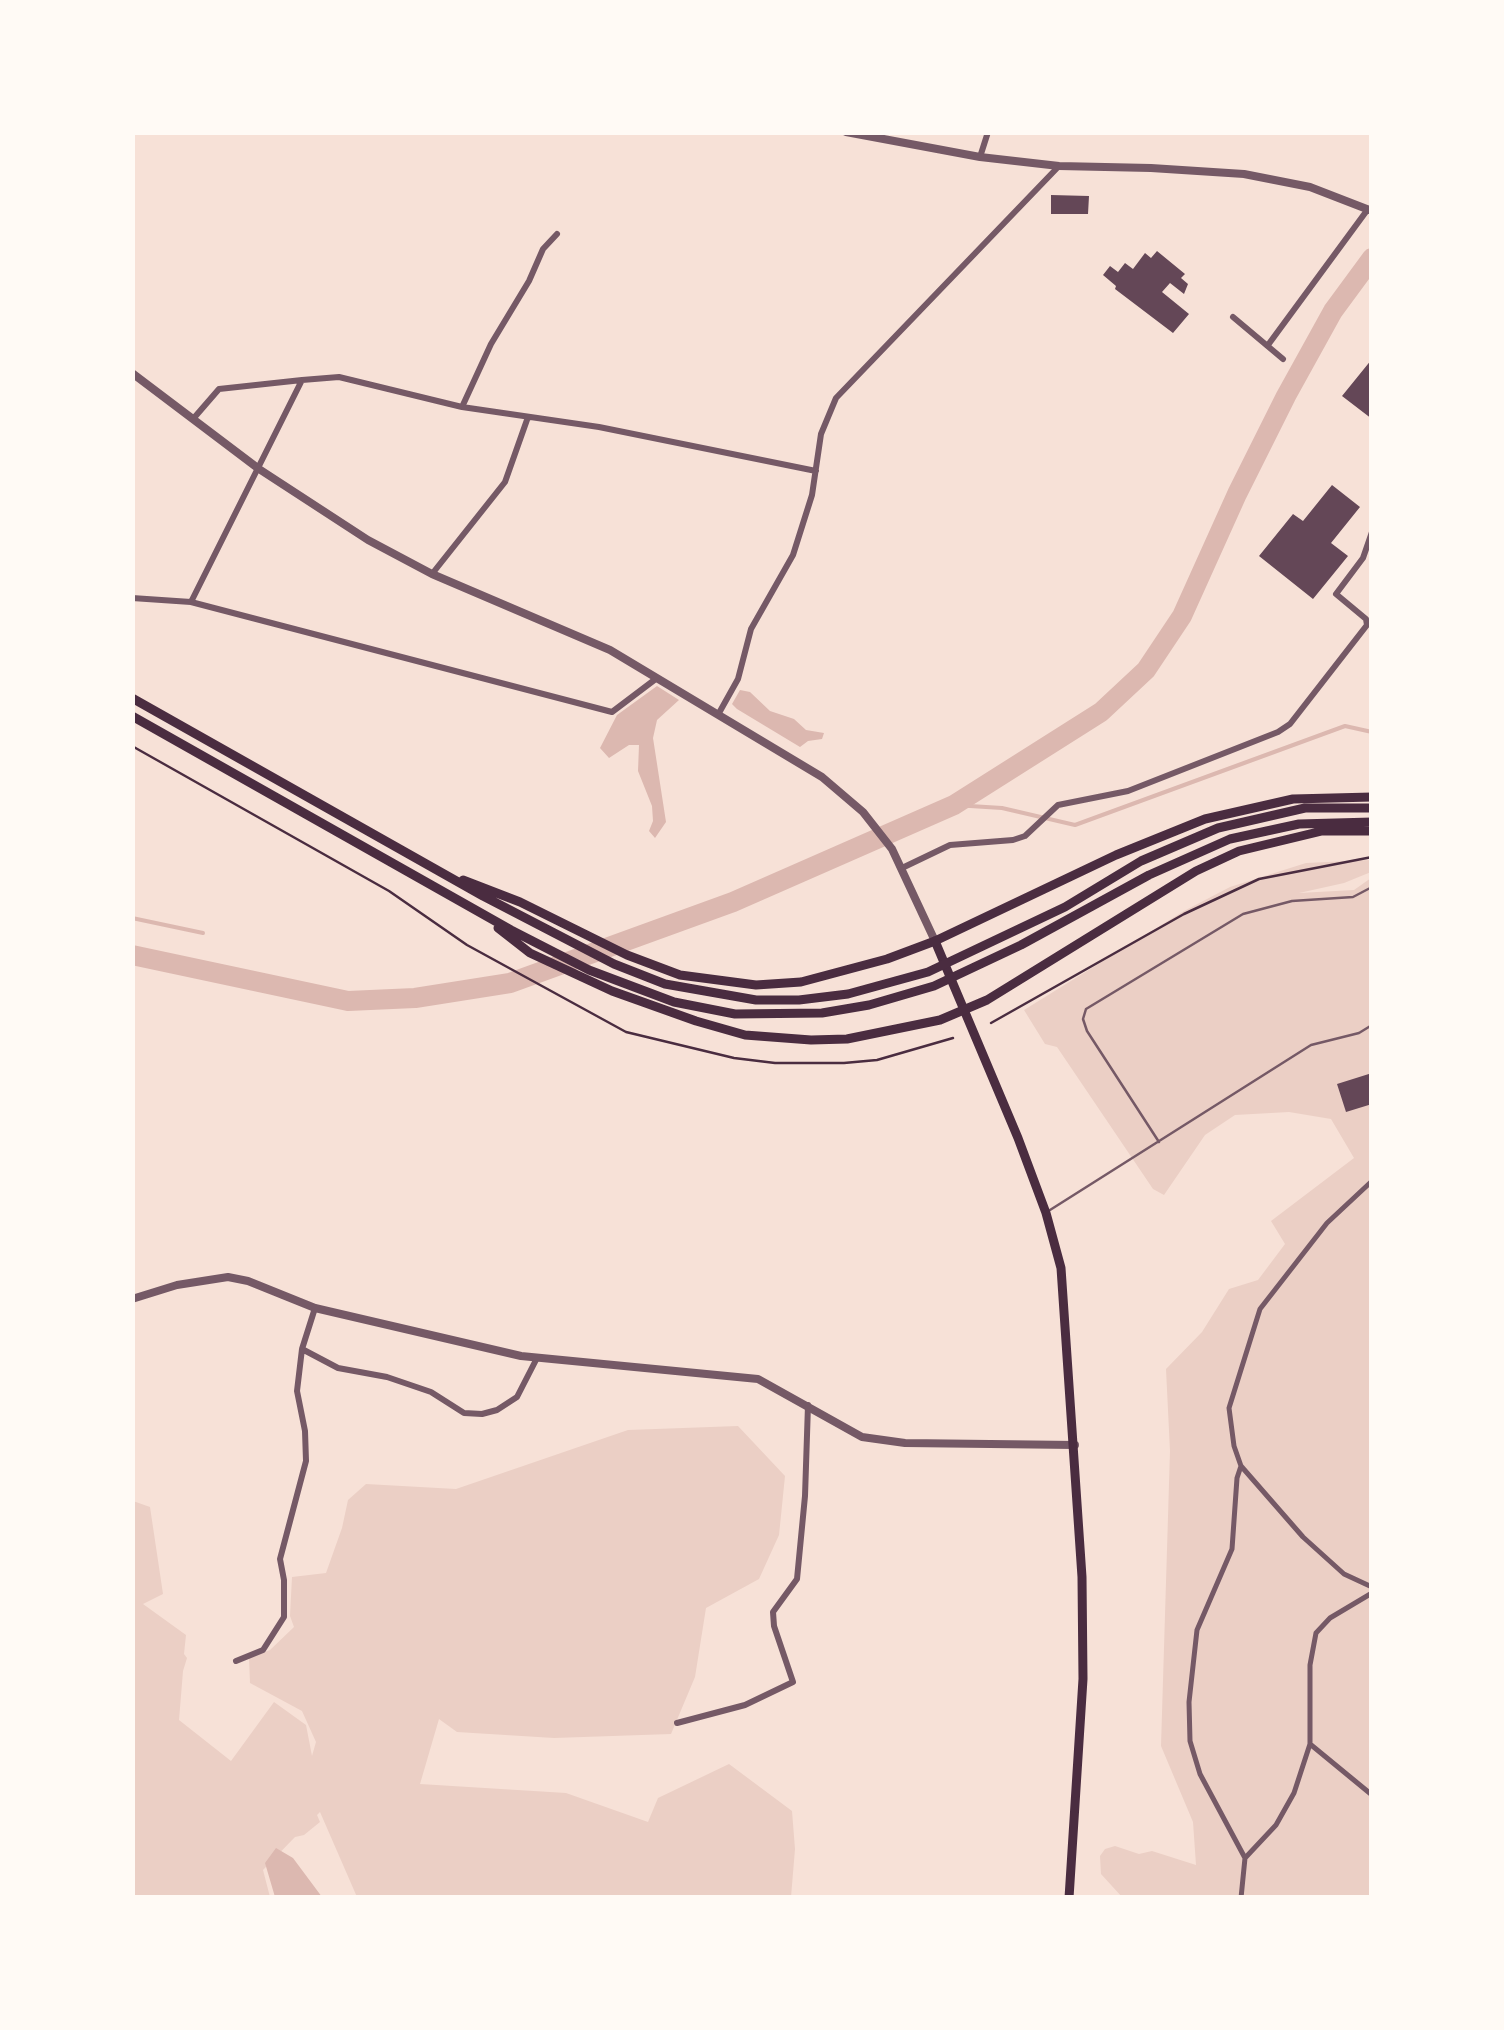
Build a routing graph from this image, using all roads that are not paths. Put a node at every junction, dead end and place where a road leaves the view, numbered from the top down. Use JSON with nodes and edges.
{"nodes":[{"id":1,"x":846,"y":132,"type":"edge"},
{"id":2,"x":988,"y":132,"type":"edge"},
{"id":3,"x":980,"y":157,"type":"junction"},
{"id":4,"x":1059,"y":166,"type":"junction"},
{"id":5,"x":1370,"y":210,"type":"edge"},
{"id":6,"x":556,"y":234,"type":"dead end"},
{"id":7,"x":1232,"y":317,"type":"dead end"},
{"id":8,"x":1268,"y":345,"type":"junction"},
{"id":9,"x":1283,"y":359,"type":"dead end"},
{"id":10,"x":132,"y":374,"type":"edge"},
{"id":11,"x":302,"y":380,"type":"junction"},
{"id":12,"x":462,"y":406,"type":"junction"},
{"id":13,"x":528,"y":416,"type":"junction"},
{"id":14,"x":192,"y":420,"type":"junction"},
{"id":15,"x":259,"y":468,"type":"junction"},
{"id":16,"x":816,"y":471,"type":"junction"},
{"id":17,"x":1372,"y":532,"type":"edge"},
{"id":18,"x":432,"y":574,"type":"junction"},
{"id":19,"x":132,"y":598,"type":"edge"},
{"id":20,"x":191,"y":602,"type":"junction"},
{"id":21,"x":658,"y":677,"type":"junction"},
{"id":22,"x":132,"y":698,"type":"edge"},
{"id":23,"x":719,"y":714,"type":"junction"},
{"id":24,"x":132,"y":716,"type":"edge"},
{"id":25,"x":1372,"y":796,"type":"edge"},
{"id":26,"x":1372,"y":808,"type":"edge"},
{"id":27,"x":1372,"y":822,"type":"edge"},
{"id":28,"x":1372,"y":831,"type":"edge"},
{"id":29,"x":902,"y":868,"type":"junction"},
{"id":30,"x":446,"y":875,"type":"junction"},
{"id":31,"x":1372,"y":887,"type":"edge"},
{"id":32,"x":468,"y":906,"type":"junction"},
{"id":33,"x":936,"y":942,"type":"junction"},
{"id":34,"x":962,"y":1011,"type":"junction"},
{"id":35,"x":1372,"y":1025,"type":"edge"},
{"id":36,"x":1158,"y":1142,"type":"junction"},
{"id":37,"x":1372,"y":1181,"type":"edge"},
{"id":38,"x":1046,"y":1213,"type":"junction"},
{"id":39,"x":132,"y":1298,"type":"edge"},
{"id":40,"x":315,"y":1308,"type":"junction"},
{"id":41,"x":302,"y":1350,"type":"junction"},
{"id":42,"x":538,"y":1358,"type":"junction"},
{"id":43,"x":808,"y":1406,"type":"junction"},
{"id":44,"x":1074,"y":1444,"type":"junction"},
{"id":45,"x":1241,"y":1466,"type":"junction"},
{"id":46,"x":1372,"y":1590,"type":"edge"},
{"id":47,"x":236,"y":1661,"type":"dead end"},
{"id":48,"x":676,"y":1723,"type":"dead end"},
{"id":49,"x":1310,"y":1744,"type":"junction"},
{"id":50,"x":1372,"y":1795,"type":"edge"},
{"id":51,"x":1245,"y":1858,"type":"junction"},
{"id":52,"x":1069,"y":1898,"type":"edge"},
{"id":53,"x":1241,"y":1898,"type":"edge"}],
"edges":[{"from":1,"to":3,"type":"street"},
{"from":2,"to":3,"type":"street"},
{"from":3,"to":4,"type":"street"},
{"from":4,"to":5,"type":"street"},
{"from":4,"to":16,"type":"street"},
{"from":5,"to":8,"type":"street"},
{"from":6,"to":12,"type":"street"},
{"from":7,"to":8,"type":"street"},
{"from":8,"to":9,"type":"street"},
{"from":10,"to":14,"type":"street"},
{"from":11,"to":12,"type":"street"},
{"from":11,"to":14,"type":"street"},
{"from":11,"to":15,"type":"street"},
{"from":12,"to":13,"type":"street"},
{"from":13,"to":16,"type":"street"},
{"from":13,"to":18,"type":"street"},
{"from":14,"to":15,"type":"street"},
{"from":15,"to":18,"type":"street"},
{"from":15,"to":20,"type":"street"},
{"from":16,"to":23,"type":"street"},
{"from":17,"to":29,"type":"street"},
{"from":18,"to":21,"type":"street"},
{"from":19,"to":20,"type":"street"},
{"from":20,"to":21,"type":"street"},
{"from":21,"to":23,"type":"street"},
{"from":22,"to":30,"type":"main road"},
{"from":23,"to":29,"type":"street"},
{"from":24,"to":32,"type":"main road"},
{"from":25,"to":33,"type":"main road"},
{"from":26,"to":30,"type":"main road"},
{"from":27,"to":32,"type":"main road"},
{"from":28,"to":34,"type":"main road"},
{"from":29,"to":33,"type":"street"},
{"from":30,"to":33,"type":"main road"},
{"from":31,"to":36,"type":"lane"},
{"from":32,"to":34,"type":"main road"},
{"from":33,"to":34,"type":"main road"},
{"from":34,"to":38,"type":"main road"},
{"from":35,"to":36,"type":"lane"},
{"from":36,"to":38,"type":"lane"},
{"from":37,"to":45,"type":"street"},
{"from":38,"to":44,"type":"main road"},
{"from":39,"to":40,"type":"street"},
{"from":40,"to":41,"type":"street"},
{"from":40,"to":42,"type":"street"},
{"from":41,"to":42,"type":"street"},
{"from":41,"to":47,"type":"street"},
{"from":42,"to":43,"type":"street"},
{"from":43,"to":44,"type":"street"},
{"from":43,"to":48,"type":"street"},
{"from":44,"to":52,"type":"main road"},
{"from":45,"to":46,"type":"street"},
{"from":45,"to":51,"type":"street"},
{"from":46,"to":49,"type":"street"},
{"from":49,"to":50,"type":"street"},
{"from":49,"to":51,"type":"street"},
{"from":51,"to":53,"type":"street"}]}
